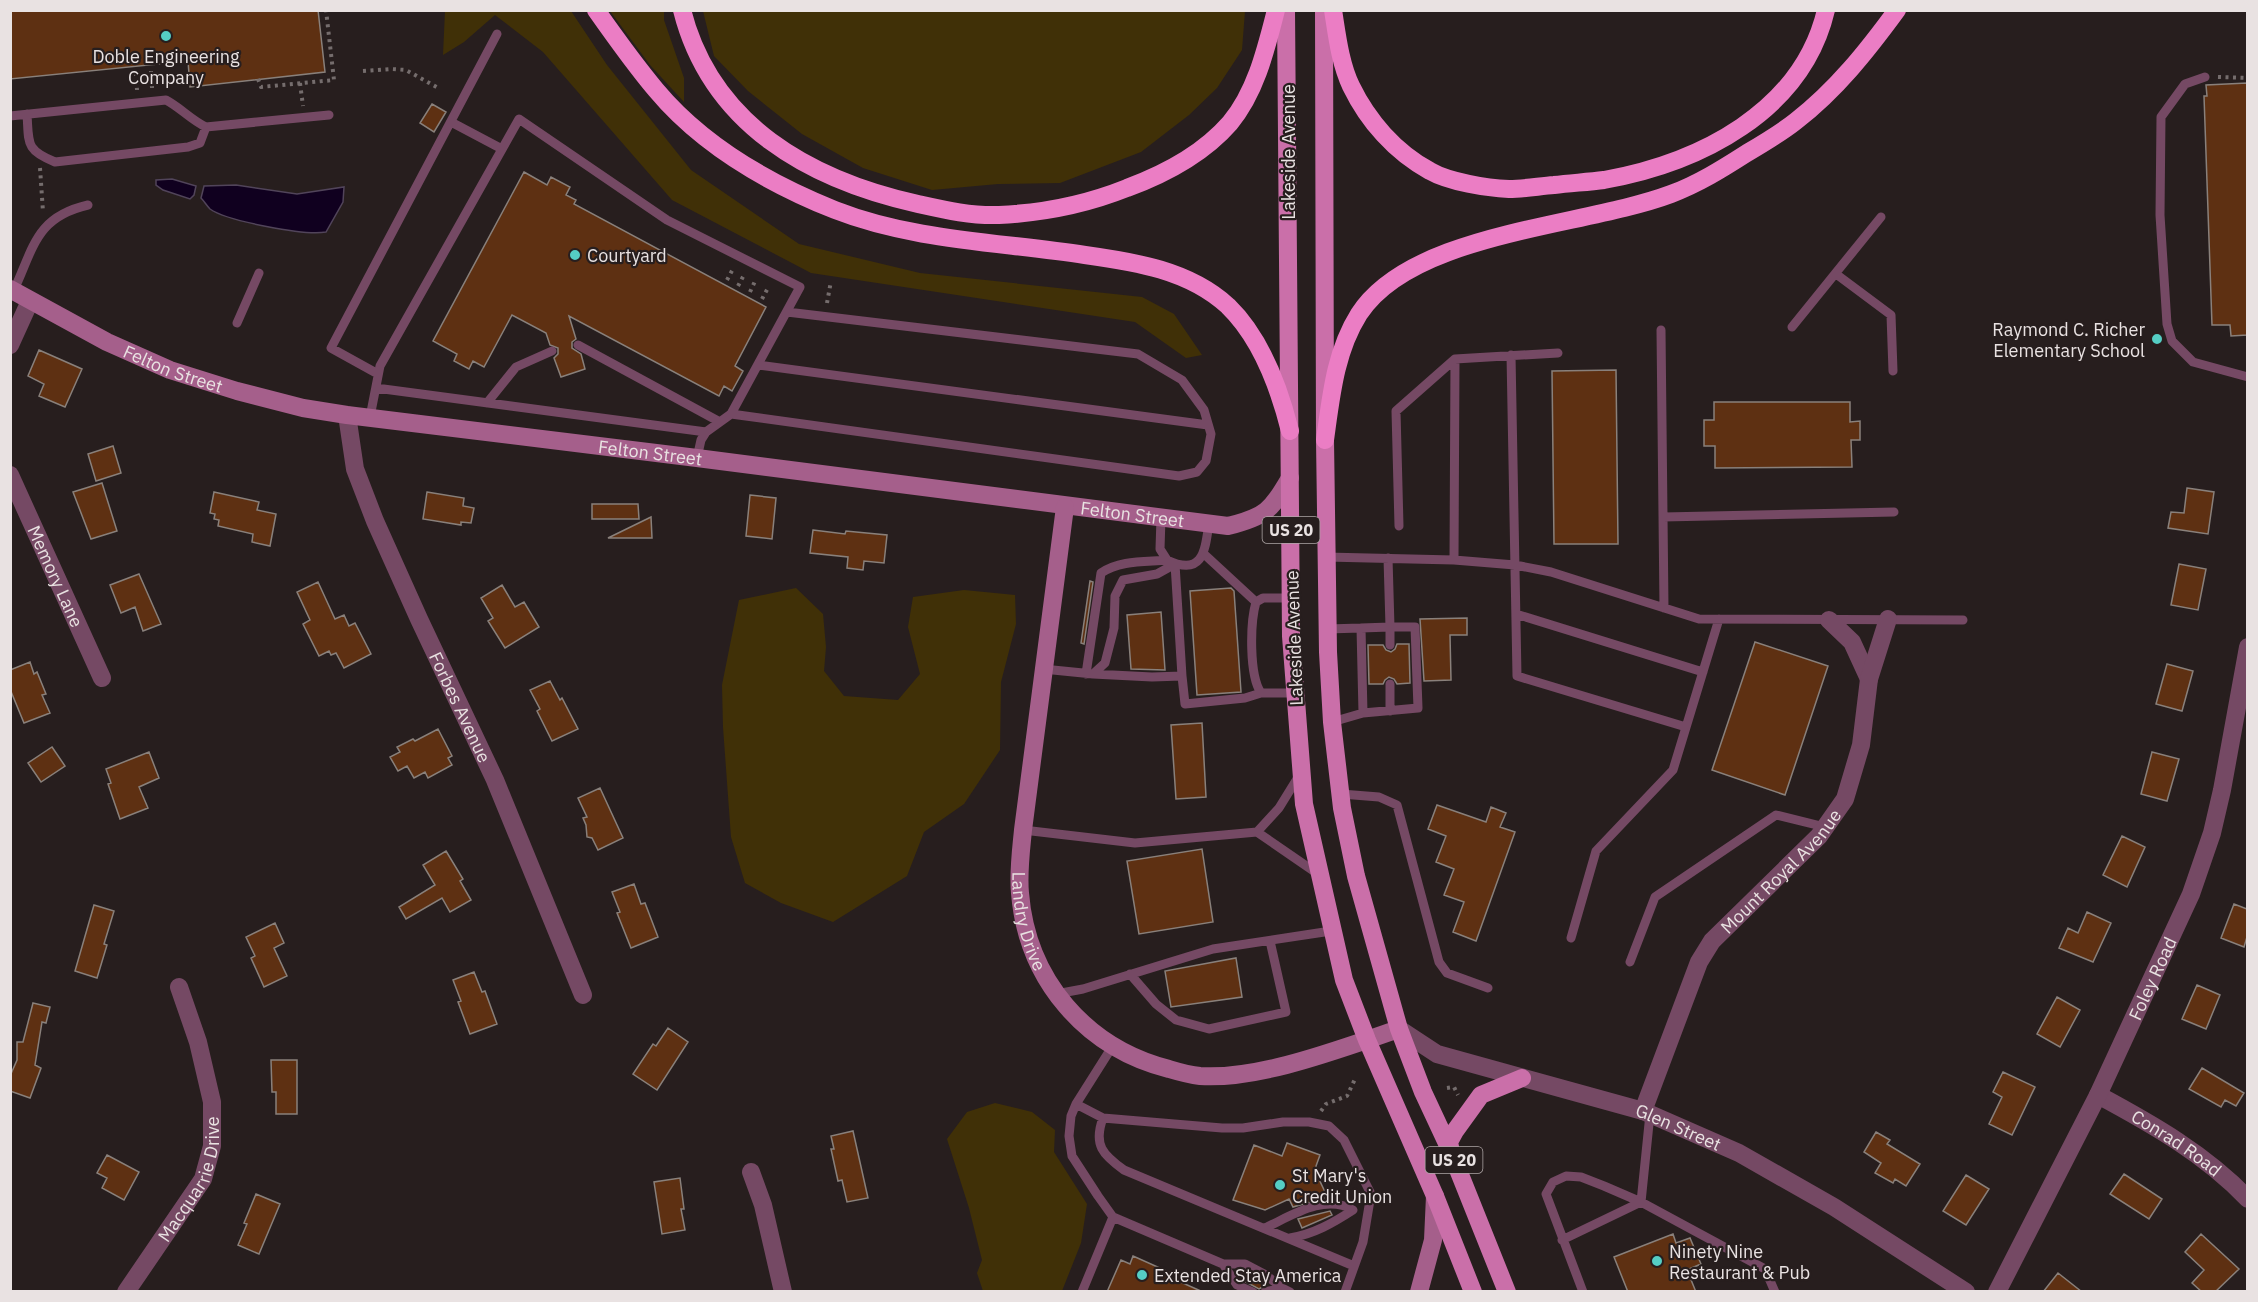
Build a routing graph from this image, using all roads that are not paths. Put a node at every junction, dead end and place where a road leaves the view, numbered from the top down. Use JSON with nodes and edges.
{"nodes":[{"id":1,"x":596,"y":10,"type":"edge"},
{"id":2,"x":682,"y":10,"type":"edge"},
{"id":3,"x":1276,"y":10,"type":"edge"},
{"id":4,"x":1286,"y":10,"type":"edge"},
{"id":5,"x":1324,"y":10,"type":"edge"},
{"id":6,"x":1333,"y":10,"type":"edge"},
{"id":7,"x":1826,"y":10,"type":"edge"},
{"id":8,"x":1897,"y":10,"type":"edge"},
{"id":9,"x":497,"y":34,"type":"dead end"},
{"id":10,"x":2205,"y":77,"type":"road end"},
{"id":11,"x":27,"y":114,"type":"junction"},
{"id":12,"x":329,"y":115,"type":"dead end"},
{"id":13,"x":10,"y":116,"type":"edge"},
{"id":14,"x":451,"y":122,"type":"junction"},
{"id":15,"x":206,"y":127,"type":"junction"},
{"id":16,"x":502,"y":149,"type":"junction"},
{"id":17,"x":88,"y":205,"type":"dead end"},
{"id":18,"x":1881,"y":217,"type":"dead end"},
{"id":19,"x":259,"y":273,"type":"dead end"},
{"id":20,"x":1836,"y":274,"type":"junction"},
{"id":21,"x":12,"y":290,"type":"edge"},
{"id":22,"x":30,"y":300,"type":"junction"},
{"id":23,"x":787,"y":312,"type":"junction"},
{"id":24,"x":237,"y":323,"type":"dead end"},
{"id":25,"x":1792,"y":327,"type":"dead end"},
{"id":26,"x":1661,"y":330,"type":"dead end"},
{"id":27,"x":10,"y":345,"type":"edge"},
{"id":28,"x":578,"y":345,"type":"dead end"},
{"id":29,"x":552,"y":351,"type":"dead end"},
{"id":30,"x":1558,"y":353,"type":"dead end"},
{"id":31,"x":1511,"y":355,"type":"junction"},
{"id":32,"x":1455,"y":359,"type":"junction"},
{"id":33,"x":758,"y":365,"type":"junction"},
{"id":34,"x":1893,"y":371,"type":"dead end"},
{"id":35,"x":378,"y":374,"type":"junction"},
{"id":36,"x":2247,"y":377,"type":"edge"},
{"id":37,"x":376,"y":388,"type":"junction"},
{"id":38,"x":487,"y":403,"type":"junction"},
{"id":39,"x":731,"y":414,"type":"junction"},
{"id":40,"x":347,"y":415,"type":"junction"},
{"id":41,"x":370,"y":417,"type":"junction"},
{"id":42,"x":720,"y":422,"type":"junction"},
{"id":43,"x":1208,"y":425,"type":"junction"},
{"id":44,"x":1290,"y":431,"type":"junction"},
{"id":45,"x":706,"y":432,"type":"junction"},
{"id":46,"x":1324,"y":440,"type":"junction"},
{"id":47,"x":697,"y":458,"type":"junction"},
{"id":48,"x":10,"y":475,"type":"edge"},
{"id":49,"x":1290,"y":478,"type":"junction"},
{"id":50,"x":1065,"y":507,"type":"junction"},
{"id":51,"x":1894,"y":512,"type":"dead end"},
{"id":52,"x":1663,"y":517,"type":"junction"},
{"id":53,"x":1161,"y":518,"type":"junction"},
{"id":54,"x":1209,"y":523,"type":"junction"},
{"id":55,"x":1399,"y":526,"type":"dead end"},
{"id":56,"x":1204,"y":554,"type":"junction"},
{"id":57,"x":1326,"y":557,"type":"junction"},
{"id":58,"x":1388,"y":558,"type":"junction"},
{"id":59,"x":1454,"y":560,"type":"junction"},
{"id":60,"x":1171,"y":562,"type":"junction"},
{"id":61,"x":1515,"y":565,"type":"junction"},
{"id":62,"x":1292,"y":598,"type":"junction"},
{"id":63,"x":1256,"y":602,"type":"junction"},
{"id":64,"x":1664,"y":608,"type":"junction"},
{"id":65,"x":1516,"y":614,"type":"junction"},
{"id":66,"x":1719,"y":619,"type":"junction"},
{"id":67,"x":1888,"y":619,"type":"junction"},
{"id":68,"x":1828,"y":620,"type":"junction"},
{"id":69,"x":1963,"y":620,"type":"dead end"},
{"id":70,"x":1390,"y":627,"type":"junction"},
{"id":71,"x":1361,"y":628,"type":"junction"},
{"id":72,"x":1328,"y":629,"type":"junction"},
{"id":73,"x":1390,"y":645,"type":"dead end"},
{"id":74,"x":2247,"y":647,"type":"edge"},
{"id":75,"x":1043,"y":669,"type":"junction"},
{"id":76,"x":1703,"y":672,"type":"junction"},
{"id":77,"x":1090,"y":674,"type":"junction"},
{"id":78,"x":1182,"y":676,"type":"junction"},
{"id":79,"x":102,"y":678,"type":"dead end"},
{"id":80,"x":1869,"y":679,"type":"junction"},
{"id":81,"x":1390,"y":684,"type":"dead end"},
{"id":82,"x":1261,"y":693,"type":"junction"},
{"id":83,"x":1296,"y":693,"type":"junction"},
{"id":84,"x":1390,"y":711,"type":"junction"},
{"id":85,"x":1363,"y":713,"type":"junction"},
{"id":86,"x":1332,"y":722,"type":"junction"},
{"id":87,"x":1686,"y":727,"type":"junction"},
{"id":88,"x":1301,"y":773,"type":"junction"},
{"id":89,"x":1341,"y":794,"type":"junction"},
{"id":90,"x":1825,"y":827,"type":"junction"},
{"id":91,"x":1023,"y":830,"type":"junction"},
{"id":92,"x":1257,"y":832,"type":"junction"},
{"id":93,"x":1318,"y":874,"type":"junction"},
{"id":94,"x":1331,"y":932,"type":"junction"},
{"id":95,"x":1571,"y":938,"type":"dead end"},
{"id":96,"x":1270,"y":940,"type":"junction"},
{"id":97,"x":1630,"y":962,"type":"dead end"},
{"id":98,"x":1131,"y":974,"type":"junction"},
{"id":99,"x":179,"y":987,"type":"dead end"},
{"id":100,"x":1488,"y":988,"type":"dead end"},
{"id":101,"x":1056,"y":994,"type":"junction"},
{"id":102,"x":583,"y":995,"type":"dead end"},
{"id":103,"x":1399,"y":1029,"type":"junction"},
{"id":104,"x":1366,"y":1040,"type":"junction"},
{"id":105,"x":1112,"y":1047,"type":"junction"},
{"id":106,"x":1522,"y":1078,"type":"junction"},
{"id":107,"x":2098,"y":1095,"type":"junction"},
{"id":108,"x":1076,"y":1104,"type":"junction"},
{"id":109,"x":1647,"y":1113,"type":"junction"},
{"id":110,"x":1103,"y":1118,"type":"junction"},
{"id":111,"x":1451,"y":1152,"type":"junction"},
{"id":112,"x":751,"y":1172,"type":"dead end"},
{"id":113,"x":1435,"y":1196,"type":"junction"},
{"id":114,"x":2247,"y":1199,"type":"edge"},
{"id":115,"x":1641,"y":1202,"type":"junction"},
{"id":116,"x":1113,"y":1217,"type":"junction"},
{"id":117,"x":1265,"y":1228,"type":"junction"},
{"id":118,"x":1290,"y":1239,"type":"junction"},
{"id":119,"x":1562,"y":1240,"type":"junction"},
{"id":120,"x":1223,"y":1264,"type":"junction"},
{"id":121,"x":1354,"y":1266,"type":"junction"},
{"id":122,"x":1286,"y":1290,"type":"edge"},
{"id":123,"x":126,"y":1292,"type":"edge"},
{"id":124,"x":783,"y":1292,"type":"edge"},
{"id":125,"x":1082,"y":1292,"type":"edge"},
{"id":126,"x":1253,"y":1292,"type":"edge"},
{"id":127,"x":1265,"y":1292,"type":"edge"},
{"id":128,"x":1345,"y":1292,"type":"edge"},
{"id":129,"x":1419,"y":1292,"type":"edge"},
{"id":130,"x":1473,"y":1292,"type":"edge"},
{"id":131,"x":1507,"y":1292,"type":"edge"},
{"id":132,"x":1583,"y":1292,"type":"edge"},
{"id":133,"x":1775,"y":1292,"type":"edge"},
{"id":134,"x":1966,"y":1292,"type":"edge"},
{"id":135,"x":1998,"y":1292,"type":"edge"}],
"edges":[{"from":1,"to":44,"type":"highway"},
{"from":2,"to":3,"type":"highway"},
{"from":4,"to":44,"type":"main road","name":"Lakeside Avenue","number":"US 20"},
{"from":5,"to":46,"type":"main road","name":"Lakeside Avenue","number":"US 20"},
{"from":6,"to":7,"type":"highway"},
{"from":8,"to":46,"type":"highway"},
{"from":9,"to":14,"type":"lane"},
{"from":10,"to":36,"type":"lane"},
{"from":11,"to":13,"type":"lane"},
{"from":11,"to":15,"type":"lane"},
{"from":11,"to":15,"type":"lane"},
{"from":12,"to":15,"type":"lane"},
{"from":14,"to":16,"type":"lane"},
{"from":14,"to":35,"type":"lane"},
{"from":16,"to":23,"type":"lane"},
{"from":16,"to":35,"type":"lane"},
{"from":17,"to":21,"type":"lane"},
{"from":18,"to":20,"type":"lane"},
{"from":19,"to":24,"type":"lane"},
{"from":20,"to":25,"type":"lane"},
{"from":20,"to":34,"type":"lane"},
{"from":21,"to":22,"type":"street","name":"Felton Street"},
{"from":22,"to":27,"type":"street"},
{"from":22,"to":40,"type":"street","name":"Felton Street"},
{"from":23,"to":33,"type":"lane"},
{"from":23,"to":43,"type":"lane"},
{"from":26,"to":52,"type":"lane"},
{"from":28,"to":42,"type":"lane"},
{"from":29,"to":38,"type":"lane"},
{"from":30,"to":31,"type":"lane"},
{"from":31,"to":32,"type":"lane"},
{"from":31,"to":61,"type":"lane"},
{"from":32,"to":55,"type":"lane"},
{"from":32,"to":59,"type":"lane"},
{"from":33,"to":39,"type":"lane"},
{"from":33,"to":43,"type":"lane"},
{"from":35,"to":37,"type":"lane"},
{"from":37,"to":38,"type":"lane"},
{"from":37,"to":41,"type":"lane"},
{"from":38,"to":45,"type":"lane"},
{"from":39,"to":42,"type":"lane"},
{"from":39,"to":43,"type":"lane"},
{"from":40,"to":41,"type":"street","name":"Felton Street"},
{"from":40,"to":102,"type":"street","name":"Forbes Avenue"},
{"from":41,"to":47,"type":"street","name":"Felton Street"},
{"from":42,"to":45,"type":"lane"},
{"from":44,"to":49,"type":"main road","name":"Lakeside Avenue","number":"US 20"},
{"from":45,"to":47,"type":"lane"},
{"from":46,"to":57,"type":"main road","name":"Lakeside Avenue","number":"US 20"},
{"from":47,"to":50,"type":"street","name":"Felton Street"},
{"from":48,"to":79,"type":"street","name":"Memory Lane"},
{"from":49,"to":54,"type":"street","name":"Felton Street"},
{"from":49,"to":62,"type":"main road","name":"Lakeside Avenue","number":"US 20"},
{"from":50,"to":53,"type":"street","name":"Felton Street"},
{"from":50,"to":75,"type":"street","name":"Landry Drive"},
{"from":51,"to":52,"type":"lane"},
{"from":52,"to":64,"type":"lane"},
{"from":53,"to":54,"type":"street","name":"Felton Street"},
{"from":53,"to":60,"type":"lane"},
{"from":54,"to":56,"type":"lane"},
{"from":56,"to":60,"type":"lane"},
{"from":56,"to":63,"type":"lane"},
{"from":57,"to":58,"type":"lane"},
{"from":57,"to":72,"type":"main road","name":"Lakeside Avenue","number":"US 20"},
{"from":58,"to":59,"type":"lane"},
{"from":58,"to":70,"type":"lane"},
{"from":59,"to":61,"type":"lane"},
{"from":60,"to":77,"type":"lane"},
{"from":60,"to":77,"type":"lane"},
{"from":60,"to":78,"type":"lane"},
{"from":61,"to":64,"type":"lane"},
{"from":61,"to":65,"type":"lane"},
{"from":62,"to":63,"type":"lane"},
{"from":62,"to":83,"type":"main road","name":"Lakeside Avenue","number":"US 20"},
{"from":63,"to":82,"type":"lane"},
{"from":64,"to":66,"type":"lane"},
{"from":65,"to":76,"type":"lane"},
{"from":65,"to":87,"type":"lane"},
{"from":66,"to":68,"type":"lane"},
{"from":66,"to":76,"type":"lane"},
{"from":67,"to":68,"type":"lane"},
{"from":67,"to":69,"type":"lane"},
{"from":67,"to":80,"type":"street","name":"Mount Royal Avenue"},
{"from":68,"to":80,"type":"street"},
{"from":70,"to":71,"type":"lane"},
{"from":70,"to":73,"type":"lane"},
{"from":70,"to":84,"type":"lane"},
{"from":71,"to":72,"type":"lane"},
{"from":71,"to":85,"type":"lane"},
{"from":72,"to":86,"type":"main road","name":"Lakeside Avenue","number":"US 20"},
{"from":74,"to":107,"type":"street","name":"Foley Road"},
{"from":75,"to":77,"type":"lane"},
{"from":75,"to":91,"type":"street","name":"Landry Drive"},
{"from":76,"to":87,"type":"lane"},
{"from":77,"to":78,"type":"lane"},
{"from":78,"to":82,"type":"lane"},
{"from":80,"to":90,"type":"street","name":"Mount Royal Avenue"},
{"from":81,"to":84,"type":"lane"},
{"from":82,"to":83,"type":"lane"},
{"from":83,"to":88,"type":"main road","name":"Lakeside Avenue","number":"US 20"},
{"from":84,"to":85,"type":"lane"},
{"from":85,"to":86,"type":"lane"},
{"from":86,"to":89,"type":"main road","name":"Lakeside Avenue","number":"US 20"},
{"from":87,"to":95,"type":"lane"},
{"from":88,"to":92,"type":"lane"},
{"from":88,"to":93,"type":"main road","name":"Lakeside Avenue","number":"US 20"},
{"from":89,"to":100,"type":"lane"},
{"from":89,"to":103,"type":"main road","name":"Lakeside Avenue","number":"US 20"},
{"from":90,"to":97,"type":"lane"},
{"from":90,"to":109,"type":"street","name":"Mount Royal Avenue"},
{"from":91,"to":92,"type":"lane"},
{"from":91,"to":101,"type":"street","name":"Landry Drive"},
{"from":92,"to":93,"type":"lane"},
{"from":93,"to":94,"type":"main road","name":"Lakeside Avenue","number":"US 20"},
{"from":94,"to":96,"type":"lane"},
{"from":94,"to":104,"type":"main road","name":"Lakeside Avenue","number":"US 20"},
{"from":96,"to":98,"type":"lane"},
{"from":96,"to":98,"type":"lane"},
{"from":98,"to":101,"type":"lane"},
{"from":99,"to":123,"type":"street","name":"Macquarrie Drive"},
{"from":101,"to":105,"type":"street","name":"Landry Drive"},
{"from":103,"to":104,"type":"street"},
{"from":103,"to":106,"type":"street","name":"Glen Street"},
{"from":103,"to":111,"type":"main road","number":"US 20"},
{"from":104,"to":105,"type":"street","name":"Landry Drive"},
{"from":104,"to":113,"type":"main road","number":"US 20"},
{"from":105,"to":108,"type":"lane"},
{"from":106,"to":109,"type":"street","name":"Glen Street"},
{"from":106,"to":111,"type":"main road"},
{"from":107,"to":114,"type":"street","name":"Conrad Road"},
{"from":107,"to":135,"type":"street","name":"Foley Road"},
{"from":108,"to":110,"type":"lane"},
{"from":108,"to":116,"type":"lane"},
{"from":109,"to":115,"type":"lane"},
{"from":109,"to":134,"type":"street","name":"Glen Street"},
{"from":110,"to":117,"type":"lane"},
{"from":110,"to":121,"type":"lane"},
{"from":111,"to":131,"type":"main road","number":"US 20"},
{"from":112,"to":124,"type":"street"},
{"from":113,"to":129,"type":"street"},
{"from":113,"to":130,"type":"main road","number":"US 20"},
{"from":115,"to":119,"type":"lane"},
{"from":115,"to":119,"type":"lane"},
{"from":115,"to":133,"type":"lane"},
{"from":116,"to":120,"type":"lane"},
{"from":116,"to":125,"type":"lane"},
{"from":117,"to":118,"type":"lane"},
{"from":117,"to":118,"type":"lane"},
{"from":118,"to":121,"type":"lane"},
{"from":119,"to":132,"type":"lane"},
{"from":120,"to":122,"type":"lane"},
{"from":120,"to":126,"type":"lane"},
{"from":121,"to":128,"type":"lane"},
{"from":122,"to":127,"type":"lane"}]}
